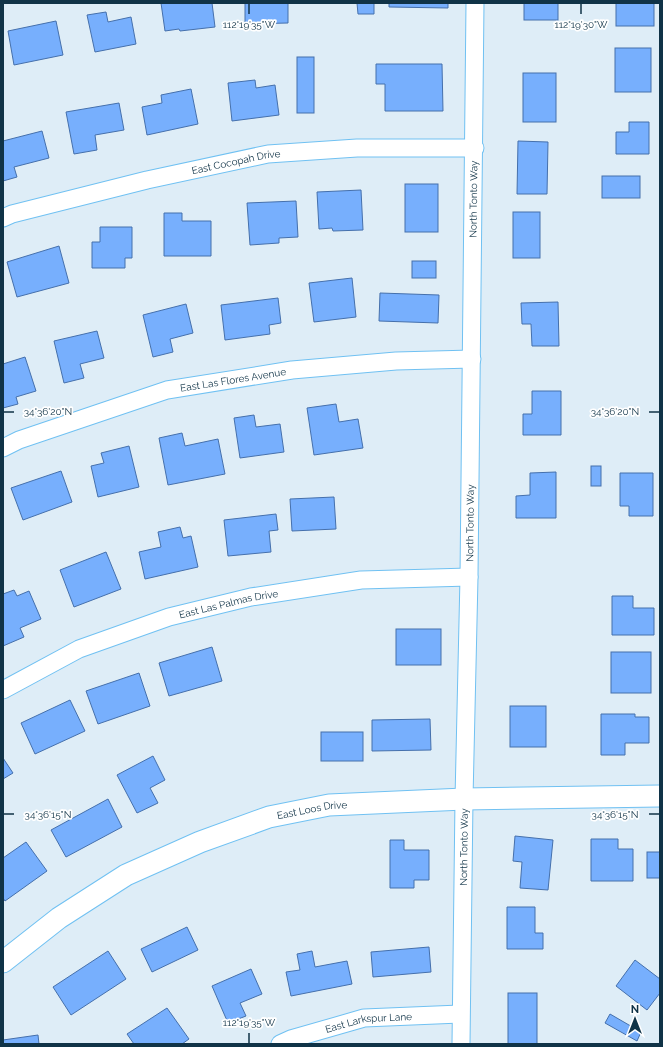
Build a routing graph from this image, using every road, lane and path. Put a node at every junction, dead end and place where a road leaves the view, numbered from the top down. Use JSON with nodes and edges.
{"nodes":[{"id":1,"x":475,"y":3,"type":"edge"},
{"id":2,"x":475,"y":148,"type":"junction"},
{"id":3,"x":3,"y":218,"type":"edge"},
{"id":4,"x":472,"y":360,"type":"junction"},
{"id":5,"x":3,"y":448,"type":"edge"},
{"id":6,"x":469,"y":577,"type":"junction"},
{"id":7,"x":3,"y":690,"type":"edge"},
{"id":8,"x":660,"y":796,"type":"edge"},
{"id":9,"x":464,"y":799,"type":"junction"},
{"id":10,"x":3,"y":962,"type":"edge"},
{"id":11,"x":460,"y":1014,"type":"junction"},
{"id":12,"x":280,"y":1044,"type":"edge"},
{"id":13,"x":461,"y":1044,"type":"edge"}],
"edges":[{"from":1,"to":2,"type":"street","name":"North Tonto Way"},
{"from":2,"to":3,"type":"street","name":"East Cocopah Drive"},
{"from":2,"to":4,"type":"street","name":"North Tonto Way"},
{"from":4,"to":5,"type":"street","name":"East Las Flores Avenue"},
{"from":4,"to":6,"type":"street","name":"North Tonto Way"},
{"from":6,"to":7,"type":"street","name":"East Las Palmas Drive"},
{"from":6,"to":9,"type":"street","name":"North Tonto Way"},
{"from":8,"to":9,"type":"street","name":"East Loos Drive"},
{"from":9,"to":10,"type":"street","name":"East Loos Drive"},
{"from":9,"to":11,"type":"street","name":"North Tonto Way"},
{"from":11,"to":12,"type":"street","name":"East Larkspur Lane"},
{"from":11,"to":13,"type":"street","name":"North Tonto Way"}]}
